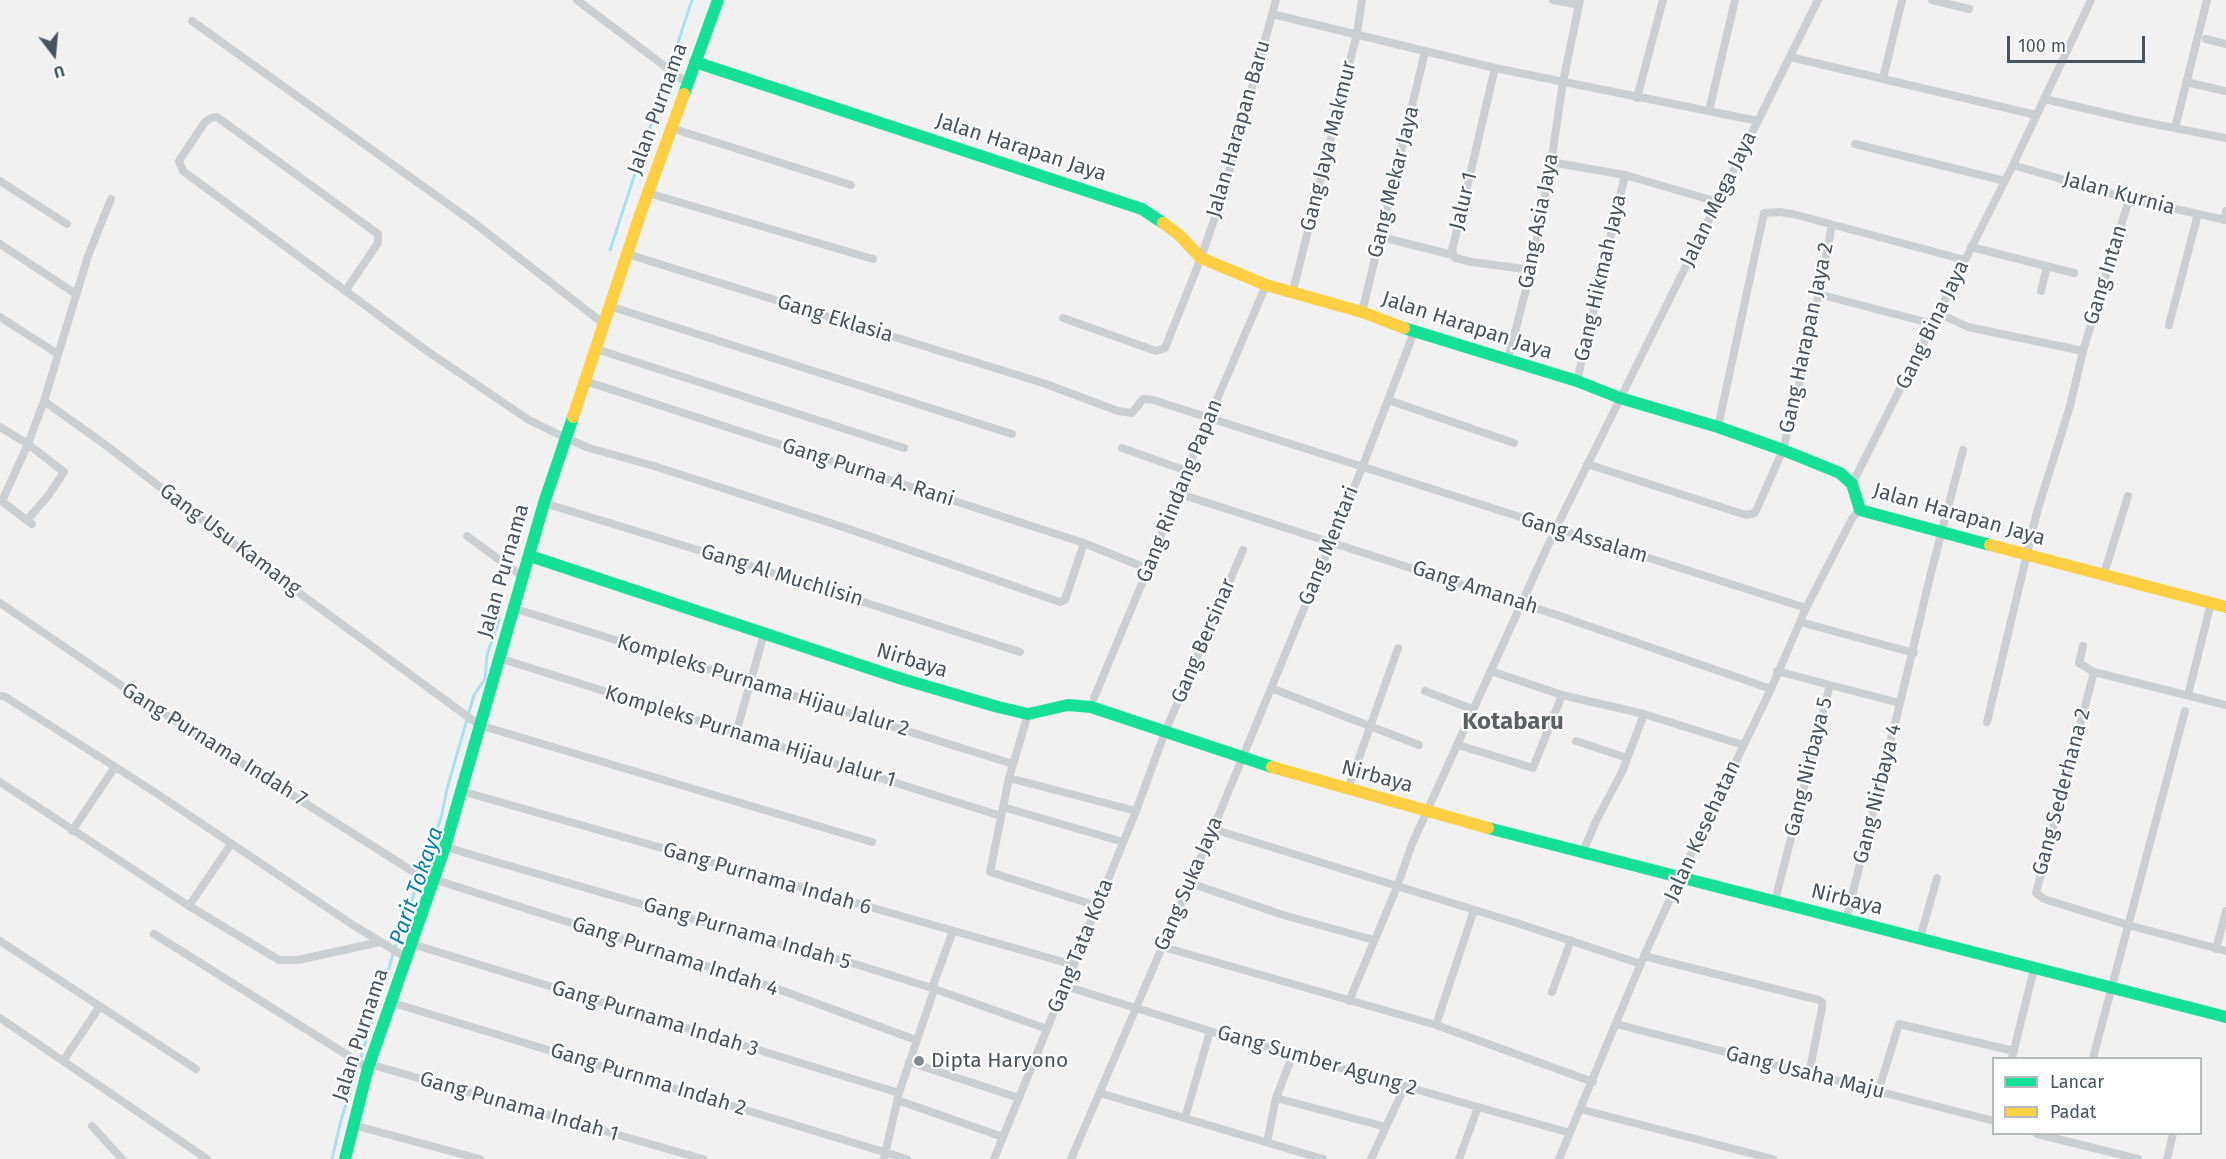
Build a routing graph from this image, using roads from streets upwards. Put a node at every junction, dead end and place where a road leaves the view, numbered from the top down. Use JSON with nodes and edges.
{"nodes":[{"id":1,"x":577,"y":0,"type":"edge"},
{"id":2,"x":718,"y":0,"type":"edge"},
{"id":3,"x":1276,"y":0,"type":"edge"},
{"id":4,"x":1362,"y":0,"type":"edge"},
{"id":5,"x":1552,"y":0,"type":"edge"},
{"id":6,"x":1663,"y":0,"type":"edge"},
{"id":7,"x":1735,"y":0,"type":"edge"},
{"id":8,"x":1818,"y":0,"type":"edge"},
{"id":9,"x":1902,"y":0,"type":"edge"},
{"id":10,"x":1932,"y":0,"type":"edge"},
{"id":11,"x":2091,"y":0,"type":"edge"},
{"id":12,"x":2207,"y":0,"type":"edge"},
{"id":13,"x":1580,"y":3,"type":"edge"},
{"id":14,"x":1969,"y":9,"type":"dead end"},
{"id":15,"x":1272,"y":14,"type":"junction"},
{"id":16,"x":192,"y":21,"type":"dead end"},
{"id":17,"x":1357,"y":33,"type":"junction"},
{"id":18,"x":2206,"y":39,"type":"dead end"},
{"id":19,"x":2226,"y":44,"type":"edge"},
{"id":20,"x":1425,"y":52,"type":"junction"},
{"id":21,"x":1790,"y":57,"type":"junction"},
{"id":22,"x":695,"y":62,"type":"junction"},
{"id":23,"x":1495,"y":68,"type":"junction"},
{"id":24,"x":1883,"y":79,"type":"junction"},
{"id":25,"x":1563,"y":82,"type":"junction"},
{"id":26,"x":2186,"y":82,"type":"junction"},
{"id":27,"x":686,"y":83,"type":"junction"},
{"id":28,"x":2225,"y":92,"type":"edge"},
{"id":29,"x":1637,"y":98,"type":"junction"},
{"id":30,"x":2045,"y":99,"type":"junction"},
{"id":31,"x":1709,"y":111,"type":"junction"},
{"id":32,"x":2036,"y":115,"type":"junction"},
{"id":33,"x":1758,"y":122,"type":"junction"},
{"id":34,"x":2175,"y":128,"type":"junction"},
{"id":35,"x":671,"y":129,"type":"junction"},
{"id":36,"x":2226,"y":138,"type":"edge"},
{"id":37,"x":1856,"y":144,"type":"dead end"},
{"id":38,"x":1551,"y":162,"type":"junction"},
{"id":39,"x":2013,"y":165,"type":"junction"},
{"id":40,"x":1625,"y":175,"type":"junction"},
{"id":41,"x":2005,"y":181,"type":"junction"},
{"id":42,"x":0,"y":182,"type":"edge"},
{"id":43,"x":851,"y":185,"type":"dead end"},
{"id":44,"x":648,"y":193,"type":"junction"},
{"id":45,"x":111,"y":199,"type":"dead end"},
{"id":46,"x":2129,"y":199,"type":"junction"},
{"id":47,"x":1718,"y":202,"type":"junction"},
{"id":48,"x":2198,"y":214,"type":"junction"},
{"id":49,"x":2225,"y":217,"type":"edge"},
{"id":50,"x":67,"y":224,"type":"dead end"},
{"id":51,"x":1832,"y":225,"type":"junction"},
{"id":52,"x":1381,"y":237,"type":"junction"},
{"id":53,"x":0,"y":244,"type":"edge"},
{"id":54,"x":1971,"y":247,"type":"junction"},
{"id":55,"x":627,"y":254,"type":"junction"},
{"id":56,"x":1453,"y":255,"type":"junction"},
{"id":57,"x":1201,"y":258,"type":"junction"},
{"id":58,"x":873,"y":259,"type":"dead end"},
{"id":59,"x":1965,"y":260,"type":"junction"},
{"id":60,"x":2047,"y":266,"type":"junction"},
{"id":61,"x":1531,"y":270,"type":"junction"},
{"id":62,"x":2074,"y":273,"type":"dead end"},
{"id":63,"x":1266,"y":285,"type":"junction"},
{"id":64,"x":346,"y":290,"type":"junction"},
{"id":65,"x":1293,"y":291,"type":"junction"},
{"id":66,"x":2041,"y":291,"type":"dead end"},
{"id":67,"x":76,"y":294,"type":"junction"},
{"id":68,"x":1818,"y":294,"type":"junction"},
{"id":69,"x":609,"y":306,"type":"junction"},
{"id":70,"x":1362,"y":312,"type":"junction"},
{"id":71,"x":1938,"y":313,"type":"junction"},
{"id":72,"x":0,"y":317,"type":"edge"},
{"id":73,"x":1063,"y":318,"type":"dead end"},
{"id":74,"x":604,"y":324,"type":"junction"},
{"id":75,"x":1933,"y":324,"type":"junction"},
{"id":76,"x":2169,"y":324,"type":"dead end"},
{"id":77,"x":1414,"y":332,"type":"junction"},
{"id":78,"x":596,"y":349,"type":"junction"},
{"id":79,"x":2083,"y":351,"type":"junction"},
{"id":80,"x":58,"y":354,"type":"junction"},
{"id":81,"x":1508,"y":359,"type":"junction"},
{"id":82,"x":585,"y":381,"type":"junction"},
{"id":83,"x":1576,"y":381,"type":"junction"},
{"id":84,"x":1620,"y":398,"type":"junction"},
{"id":85,"x":1389,"y":400,"type":"junction"},
{"id":86,"x":44,"y":401,"type":"junction"},
{"id":87,"x":1209,"y":419,"type":"junction"},
{"id":88,"x":0,"y":427,"type":"edge"},
{"id":89,"x":1718,"y":427,"type":"junction"},
{"id":90,"x":1012,"y":434,"type":"dead end"},
{"id":91,"x":566,"y":438,"type":"junction"},
{"id":92,"x":1514,"y":443,"type":"dead end"},
{"id":93,"x":28,"y":444,"type":"junction"},
{"id":94,"x":904,"y":448,"type":"dead end"},
{"id":95,"x":1122,"y":448,"type":"dead end"},
{"id":96,"x":1783,"y":450,"type":"junction"},
{"id":97,"x":1963,"y":450,"type":"dead end"},
{"id":98,"x":1587,"y":464,"type":"junction"},
{"id":99,"x":1362,"y":468,"type":"junction"},
{"id":100,"x":1187,"y":471,"type":"junction"},
{"id":101,"x":1852,"y":484,"type":"junction"},
{"id":102,"x":1177,"y":493,"type":"junction"},
{"id":103,"x":2128,"y":496,"type":"dead end"},
{"id":104,"x":1,"y":500,"type":"edge"},
{"id":105,"x":544,"y":503,"type":"junction"},
{"id":106,"x":1860,"y":510,"type":"junction"},
{"id":107,"x":1555,"y":530,"type":"junction"},
{"id":108,"x":1943,"y":532,"type":"junction"},
{"id":109,"x":467,"y":536,"type":"dead end"},
{"id":110,"x":1331,"y":541,"type":"junction"},
{"id":111,"x":1084,"y":543,"type":"junction"},
{"id":112,"x":1243,"y":550,"type":"dead end"},
{"id":113,"x":2027,"y":554,"type":"junction"},
{"id":114,"x":530,"y":556,"type":"junction"},
{"id":115,"x":1148,"y":569,"type":"junction"},
{"id":116,"x":2104,"y":574,"type":"junction"},
{"id":117,"x":523,"y":577,"type":"junction"},
{"id":118,"x":0,"y":603,"type":"edge"},
{"id":119,"x":2211,"y":603,"type":"junction"},
{"id":120,"x":1523,"y":604,"type":"junction"},
{"id":121,"x":2226,"y":607,"type":"edge"},
{"id":122,"x":513,"y":608,"type":"junction"},
{"id":123,"x":1806,"y":608,"type":"junction"},
{"id":124,"x":1800,"y":622,"type":"junction"},
{"id":125,"x":764,"y":634,"type":"junction"},
{"id":126,"x":2083,"y":645,"type":"dead end"},
{"id":127,"x":1398,"y":648,"type":"dead end"},
{"id":128,"x":1020,"y":652,"type":"dead end"},
{"id":129,"x":1914,"y":652,"type":"junction"},
{"id":130,"x":500,"y":658,"type":"junction"},
{"id":131,"x":1491,"y":671,"type":"junction"},
{"id":132,"x":1777,"y":671,"type":"junction"},
{"id":133,"x":2094,"y":672,"type":"junction"},
{"id":134,"x":750,"y":681,"type":"junction"},
{"id":135,"x":1830,"y":685,"type":"junction"},
{"id":136,"x":1271,"y":688,"type":"junction"},
{"id":137,"x":1771,"y":688,"type":"junction"},
{"id":138,"x":1425,"y":691,"type":"dead end"},
{"id":139,"x":1562,"y":694,"type":"junction"},
{"id":140,"x":2188,"y":695,"type":"junction"},
{"id":141,"x":0,"y":696,"type":"edge"},
{"id":142,"x":1093,"y":703,"type":"junction"},
{"id":143,"x":1900,"y":703,"type":"junction"},
{"id":144,"x":2226,"y":705,"type":"edge"},
{"id":145,"x":1472,"y":709,"type":"junction"},
{"id":146,"x":2185,"y":711,"type":"dead end"},
{"id":147,"x":1028,"y":714,"type":"junction"},
{"id":148,"x":1644,"y":714,"type":"junction"},
{"id":149,"x":472,"y":720,"type":"junction"},
{"id":150,"x":1987,"y":722,"type":"dead end"},
{"id":151,"x":1371,"y":726,"type":"junction"},
{"id":152,"x":1165,"y":732,"type":"junction"},
{"id":153,"x":736,"y":733,"type":"junction"},
{"id":154,"x":1576,"y":741,"type":"dead end"},
{"id":155,"x":1419,"y":745,"type":"dead end"},
{"id":156,"x":1458,"y":745,"type":"junction"},
{"id":157,"x":1743,"y":745,"type":"junction"},
{"id":158,"x":1627,"y":758,"type":"junction"},
{"id":159,"x":1242,"y":759,"type":"junction"},
{"id":160,"x":1013,"y":764,"type":"junction"},
{"id":161,"x":115,"y":767,"type":"junction"},
{"id":162,"x":1009,"y":778,"type":"junction"},
{"id":163,"x":0,"y":782,"type":"edge"},
{"id":164,"x":1348,"y":789,"type":"junction"},
{"id":165,"x":461,"y":791,"type":"junction"},
{"id":166,"x":1002,"y":811,"type":"junction"},
{"id":167,"x":1136,"y":811,"type":"junction"},
{"id":168,"x":1427,"y":811,"type":"junction"},
{"id":169,"x":1213,"y":829,"type":"junction"},
{"id":170,"x":72,"y":831,"type":"junction"},
{"id":171,"x":872,"y":842,"type":"dead end"},
{"id":172,"x":1124,"y":842,"type":"junction"},
{"id":173,"x":231,"y":844,"type":"junction"},
{"id":174,"x":445,"y":847,"type":"junction"},
{"id":175,"x":1583,"y":852,"type":"junction"},
{"id":176,"x":1680,"y":877,"type":"junction"},
{"id":177,"x":1937,"y":878,"type":"dead end"},
{"id":178,"x":430,"y":880,"type":"junction"},
{"id":179,"x":1190,"y":883,"type":"junction"},
{"id":180,"x":1397,"y":887,"type":"junction"},
{"id":181,"x":1775,"y":902,"type":"junction"},
{"id":182,"x":189,"y":906,"type":"junction"},
{"id":183,"x":1097,"y":906,"type":"junction"},
{"id":184,"x":1474,"y":910,"type":"junction"},
{"id":185,"x":2226,"y":911,"type":"edge"},
{"id":186,"x":1846,"y":920,"type":"junction"},
{"id":187,"x":2128,"y":926,"type":"junction"},
{"id":188,"x":953,"y":932,"type":"junction"},
{"id":189,"x":154,"y":934,"type":"dead end"},
{"id":190,"x":1920,"y":938,"type":"junction"},
{"id":191,"x":1374,"y":940,"type":"junction"},
{"id":192,"x":1571,"y":940,"type":"junction"},
{"id":193,"x":0,"y":942,"type":"edge"},
{"id":194,"x":380,"y":942,"type":"junction"},
{"id":195,"x":412,"y":944,"type":"junction"},
{"id":196,"x":1163,"y":947,"type":"junction"},
{"id":197,"x":2216,"y":949,"type":"junction"},
{"id":198,"x":2226,"y":951,"type":"edge"},
{"id":199,"x":403,"y":956,"type":"junction"},
{"id":200,"x":1643,"y":960,"type":"junction"},
{"id":201,"x":1074,"y":965,"type":"junction"},
{"id":202,"x":2034,"y":969,"type":"junction"},
{"id":203,"x":1065,"y":986,"type":"junction"},
{"id":204,"x":2111,"y":987,"type":"junction"},
{"id":205,"x":933,"y":989,"type":"junction"},
{"id":206,"x":1552,"y":992,"type":"dead end"},
{"id":207,"x":1349,"y":1001,"type":"junction"},
{"id":208,"x":390,"y":1002,"type":"junction"},
{"id":209,"x":100,"y":1006,"type":"junction"},
{"id":210,"x":1137,"y":1008,"type":"junction"},
{"id":211,"x":2226,"y":1017,"type":"edge"},
{"id":212,"x":0,"y":1018,"type":"edge"},
{"id":213,"x":1616,"y":1024,"type":"junction"},
{"id":214,"x":1436,"y":1025,"type":"junction"},
{"id":215,"x":1047,"y":1029,"type":"junction"},
{"id":216,"x":1210,"y":1031,"type":"junction"},
{"id":217,"x":916,"y":1040,"type":"junction"},
{"id":218,"x":1293,"y":1054,"type":"junction"},
{"id":219,"x":2013,"y":1055,"type":"edge"},
{"id":220,"x":2094,"y":1057,"type":"edge"},
{"id":221,"x":63,"y":1060,"type":"junction"},
{"id":222,"x":909,"y":1062,"type":"junction"},
{"id":223,"x":366,"y":1066,"type":"junction"},
{"id":224,"x":196,"y":1069,"type":"dead end"},
{"id":225,"x":1809,"y":1074,"type":"junction"},
{"id":226,"x":1593,"y":1082,"type":"junction"},
{"id":227,"x":1405,"y":1086,"type":"junction"},
{"id":228,"x":1878,"y":1092,"type":"junction"},
{"id":229,"x":1100,"y":1093,"type":"junction"},
{"id":230,"x":898,"y":1096,"type":"junction"},
{"id":231,"x":1019,"y":1098,"type":"junction"},
{"id":232,"x":1276,"y":1098,"type":"junction"},
{"id":233,"x":1478,"y":1107,"type":"junction"},
{"id":234,"x":1580,"y":1109,"type":"junction"},
{"id":235,"x":1185,"y":1118,"type":"junction"},
{"id":236,"x":1992,"y":1120,"type":"edge"},
{"id":237,"x":353,"y":1125,"type":"junction"},
{"id":238,"x":92,"y":1126,"type":"dead end"},
{"id":239,"x":1386,"y":1127,"type":"junction"},
{"id":240,"x":1570,"y":1133,"type":"junction"},
{"id":241,"x":2041,"y":1135,"type":"edge"},
{"id":242,"x":2074,"y":1135,"type":"edge"},
{"id":243,"x":2173,"y":1135,"type":"edge"},
{"id":244,"x":1003,"y":1137,"type":"junction"},
{"id":245,"x":1266,"y":1142,"type":"junction"},
{"id":246,"x":2072,"y":1143,"type":"junction"},
{"id":247,"x":885,"y":1156,"type":"edge"},
{"id":248,"x":1072,"y":1158,"type":"edge"},
{"id":249,"x":122,"y":1159,"type":"edge"},
{"id":250,"x":207,"y":1159,"type":"edge"},
{"id":251,"x":345,"y":1159,"type":"edge"},
{"id":252,"x":480,"y":1159,"type":"edge"},
{"id":253,"x":703,"y":1159,"type":"edge"},
{"id":254,"x":907,"y":1159,"type":"edge"},
{"id":255,"x":994,"y":1159,"type":"edge"},
{"id":256,"x":1082,"y":1159,"type":"edge"},
{"id":257,"x":1323,"y":1159,"type":"edge"},
{"id":258,"x":1371,"y":1159,"type":"edge"},
{"id":259,"x":1459,"y":1159,"type":"edge"},
{"id":260,"x":1559,"y":1159,"type":"edge"},
{"id":261,"x":1773,"y":1159,"type":"edge"},
{"id":262,"x":2138,"y":1159,"type":"edge"},
{"id":263,"x":2167,"y":1159,"type":"edge"}],
"edges":[{"from":1,"to":27,"type":"street"},
{"from":2,"to":22,"type":"street","name":"Jalan Purnama"},
{"from":3,"to":15,"type":"street","name":"Jalan Harapan Baru"},
{"from":4,"to":17,"type":"street","name":"Gang Jaya Makmur"},
{"from":5,"to":13,"type":"street"},
{"from":6,"to":29,"type":"street"},
{"from":7,"to":31,"type":"street"},
{"from":8,"to":21,"type":"street","name":"Jalan Mega Jaya"},
{"from":9,"to":24,"type":"street"},
{"from":10,"to":14,"type":"street"},
{"from":11,"to":30,"type":"street","name":"Gang Bina Jaya"},
{"from":12,"to":26,"type":"street"},
{"from":13,"to":25,"type":"street","name":"Gang Asia Jaya"},
{"from":15,"to":17,"type":"street"},
{"from":15,"to":57,"type":"street","name":"Jalan Harapan Baru"},
{"from":16,"to":74,"type":"street"},
{"from":17,"to":20,"type":"street"},
{"from":17,"to":65,"type":"street","name":"Gang Jaya Makmur"},
{"from":18,"to":19,"type":"street"},
{"from":20,"to":23,"type":"street"},
{"from":20,"to":52,"type":"street","name":"Gang Mekar Jaya"},
{"from":21,"to":24,"type":"street"},
{"from":21,"to":33,"type":"street","name":"Jalan Mega Jaya"},
{"from":22,"to":27,"type":"street","name":"Jalan Purnama"},
{"from":22,"to":57,"type":"street","name":"Jalan Harapan Jaya"},
{"from":23,"to":25,"type":"street"},
{"from":23,"to":56,"type":"street","name":"Jalur 1"},
{"from":24,"to":32,"type":"street"},
{"from":25,"to":29,"type":"street"},
{"from":25,"to":38,"type":"street","name":"Gang Asia Jaya"},
{"from":26,"to":28,"type":"street"},
{"from":26,"to":34,"type":"street"},
{"from":27,"to":35,"type":"street","name":"Jalan Purnama"},
{"from":29,"to":31,"type":"street"},
{"from":30,"to":32,"type":"street","name":"Gang Bina Jaya"},
{"from":30,"to":34,"type":"street"},
{"from":31,"to":33,"type":"street"},
{"from":32,"to":39,"type":"street","name":"Gang Bina Jaya"},
{"from":33,"to":47,"type":"street","name":"Jalan Mega Jaya"},
{"from":34,"to":36,"type":"street"},
{"from":35,"to":43,"type":"street"},
{"from":35,"to":44,"type":"street","name":"Jalan Purnama"},
{"from":37,"to":41,"type":"street"},
{"from":38,"to":40,"type":"street"},
{"from":38,"to":61,"type":"street","name":"Gang Asia Jaya"},
{"from":39,"to":41,"type":"street","name":"Gang Bina Jaya"},
{"from":39,"to":46,"type":"street","name":"Jalan Kurnia"},
{"from":40,"to":47,"type":"street"},
{"from":40,"to":83,"type":"street","name":"Gang Hikmah Jaya"},
{"from":41,"to":54,"type":"street","name":"Gang Bina Jaya"},
{"from":42,"to":50,"type":"street"},
{"from":44,"to":55,"type":"street","name":"Jalan Purnama"},
{"from":44,"to":58,"type":"street"},
{"from":45,"to":67,"type":"street"},
{"from":46,"to":48,"type":"street","name":"Jalan Kurnia"},
{"from":46,"to":79,"type":"street","name":"Gang Intan"},
{"from":47,"to":84,"type":"street","name":"Jalan Mega Jaya"},
{"from":48,"to":49,"type":"street","name":"Jalan Kurnia"},
{"from":48,"to":76,"type":"street"},
{"from":51,"to":59,"type":"street"},
{"from":51,"to":68,"type":"street","name":"Gang Harapan Jaya 2"},
{"from":51,"to":89,"type":"street"},
{"from":52,"to":56,"type":"street"},
{"from":52,"to":70,"type":"street","name":"Gang Mekar Jaya"},
{"from":53,"to":67,"type":"street"},
{"from":54,"to":59,"type":"street","name":"Gang Bina Jaya"},
{"from":54,"to":60,"type":"street"},
{"from":55,"to":69,"type":"street","name":"Jalan Purnama"},
{"from":55,"to":87,"type":"street","name":"Gang Eklasia"},
{"from":56,"to":61,"type":"street","name":"Jalur 1"},
{"from":57,"to":63,"type":"street","name":"Jalan Harapan Jaya"},
{"from":57,"to":73,"type":"street","name":"Jalan Harapan Baru"},
{"from":59,"to":71,"type":"street","name":"Gang Bina Jaya"},
{"from":60,"to":62,"type":"street"},
{"from":60,"to":66,"type":"street"},
{"from":61,"to":81,"type":"street","name":"Gang Asia Jaya"},
{"from":63,"to":65,"type":"street","name":"Jalan Harapan Jaya"},
{"from":63,"to":87,"type":"street","name":"Gang Rindang Papan"},
{"from":64,"to":64,"type":"street"},
{"from":64,"to":91,"type":"street"},
{"from":65,"to":70,"type":"street","name":"Jalan Harapan Jaya"},
{"from":67,"to":80,"type":"street"},
{"from":68,"to":75,"type":"street"},
{"from":68,"to":96,"type":"street","name":"Gang Harapan Jaya 2"},
{"from":69,"to":74,"type":"street","name":"Jalan Purnama"},
{"from":69,"to":90,"type":"street"},
{"from":70,"to":77,"type":"street","name":"Jalan Harapan Jaya"},
{"from":71,"to":75,"type":"street","name":"Gang Bina Jaya"},
{"from":71,"to":79,"type":"street"},
{"from":72,"to":80,"type":"street"},
{"from":74,"to":78,"type":"street","name":"Jalan Purnama"},
{"from":75,"to":101,"type":"street","name":"Gang Bina Jaya"},
{"from":77,"to":81,"type":"street","name":"Jalan Harapan Jaya"},
{"from":77,"to":85,"type":"street","name":"Gang Mentari"},
{"from":78,"to":82,"type":"street","name":"Jalan Purnama"},
{"from":78,"to":94,"type":"street"},
{"from":79,"to":113,"type":"street","name":"Gang Intan"},
{"from":80,"to":86,"type":"street"},
{"from":81,"to":83,"type":"street","name":"Jalan Harapan Jaya"},
{"from":82,"to":91,"type":"street","name":"Jalan Purnama"},
{"from":82,"to":111,"type":"street","name":"Gang Purna A. Rani"},
{"from":83,"to":84,"type":"street","name":"Jalan Harapan Jaya"},
{"from":84,"to":89,"type":"street","name":"Jalan Harapan Jaya"},
{"from":84,"to":98,"type":"street","name":"Jalan Mega Jaya"},
{"from":85,"to":92,"type":"street"},
{"from":85,"to":99,"type":"street","name":"Gang Mentari"},
{"from":86,"to":93,"type":"street"},
{"from":86,"to":149,"type":"street","name":"Gang Usu Kamang"},
{"from":87,"to":99,"type":"street","name":"Gang Assalam"},
{"from":87,"to":100,"type":"street","name":"Gang Rindang Papan"},
{"from":88,"to":93,"type":"street"},
{"from":89,"to":96,"type":"street","name":"Jalan Harapan Jaya"},
{"from":91,"to":105,"type":"street","name":"Jalan Purnama"},
{"from":91,"to":111,"type":"street"},
{"from":93,"to":104,"type":"street"},
{"from":93,"to":104,"type":"street"},
{"from":95,"to":100,"type":"street"},
{"from":96,"to":98,"type":"street","name":"Gang Harapan Jaya 2"},
{"from":96,"to":101,"type":"street","name":"Jalan Harapan Jaya"},
{"from":97,"to":108,"type":"street","name":"Gang Nirbaya 4"},
{"from":98,"to":107,"type":"street","name":"Jalan Mega Jaya"},
{"from":99,"to":107,"type":"street","name":"Gang Assalam"},
{"from":99,"to":110,"type":"street","name":"Gang Mentari"},
{"from":100,"to":102,"type":"street","name":"Gang Rindang Papan"},
{"from":101,"to":106,"type":"street","name":"Jalan Harapan Jaya"},
{"from":102,"to":110,"type":"street","name":"Gang Amanah"},
{"from":102,"to":115,"type":"street","name":"Gang Rindang Papan"},
{"from":103,"to":116,"type":"street"},
{"from":105,"to":114,"type":"street","name":"Jalan Purnama"},
{"from":105,"to":128,"type":"street","name":"Gang Al Muchlisin"},
{"from":106,"to":108,"type":"street","name":"Jalan Harapan Jaya"},
{"from":106,"to":123,"type":"street","name":"Jalan Kesehatan"},
{"from":107,"to":120,"type":"street","name":"Jalan Mega Jaya"},
{"from":107,"to":123,"type":"street","name":"Gang Assalam"},
{"from":108,"to":113,"type":"street","name":"Jalan Harapan Jaya"},
{"from":108,"to":129,"type":"street","name":"Gang Nirbaya 4"},
{"from":109,"to":117,"type":"street"},
{"from":110,"to":120,"type":"street","name":"Gang Amanah"},
{"from":110,"to":136,"type":"street","name":"Gang Mentari"},
{"from":111,"to":115,"type":"street","name":"Gang Purna A. Rani"},
{"from":112,"to":152,"type":"street","name":"Gang Bersinar"},
{"from":113,"to":116,"type":"street","name":"Jalan Harapan Jaya"},
{"from":113,"to":150,"type":"street","name":"Gang Intan"},
{"from":114,"to":117,"type":"street","name":"Jalan Purnama"},
{"from":114,"to":125,"type":"street","name":"Nirbaya"},
{"from":115,"to":142,"type":"street","name":"Gang Rindang Papan"},
{"from":116,"to":119,"type":"street","name":"Jalan Harapan Jaya"},
{"from":117,"to":122,"type":"street","name":"Jalan Purnama"},
{"from":118,"to":178,"type":"street","name":"Gang Purnama Indah 7"},
{"from":119,"to":121,"type":"street","name":"Jalan Harapan Jaya"},
{"from":119,"to":140,"type":"street"},
{"from":120,"to":131,"type":"street","name":"Jalan Mega Jaya"},
{"from":120,"to":137,"type":"street","name":"Gang Amanah"},
{"from":122,"to":130,"type":"street","name":"Jalan Purnama"},
{"from":122,"to":134,"type":"street","name":"Kompleks Purnama Hijau Jalur 2"},
{"from":123,"to":124,"type":"street","name":"Jalan Kesehatan"},
{"from":124,"to":129,"type":"street"},
{"from":124,"to":132,"type":"street","name":"Jalan Kesehatan"},
{"from":125,"to":134,"type":"street"},
{"from":125,"to":147,"type":"street","name":"Nirbaya"},
{"from":126,"to":133,"type":"street"},
{"from":127,"to":151,"type":"street"},
{"from":129,"to":143,"type":"street","name":"Gang Nirbaya 4"},
{"from":130,"to":149,"type":"street","name":"Jalan Purnama"},
{"from":130,"to":153,"type":"street","name":"Kompleks Purnama Hijau Jalur 1"},
{"from":131,"to":139,"type":"street"},
{"from":131,"to":145,"type":"street","name":"Jalan Mega Jaya"},
{"from":132,"to":135,"type":"street","name":"Gang Nirbaya 5"},
{"from":132,"to":137,"type":"street","name":"Jalan Kesehatan"},
{"from":133,"to":140,"type":"street"},
{"from":133,"to":187,"type":"street","name":"Gang Sederhana 2"},
{"from":134,"to":153,"type":"street"},
{"from":134,"to":160,"type":"street","name":"Kompleks Purnama Hijau Jalur 2"},
{"from":135,"to":143,"type":"street"},
{"from":135,"to":181,"type":"street","name":"Gang Nirbaya 5"},
{"from":136,"to":151,"type":"street"},
{"from":136,"to":159,"type":"street","name":"Gang Mentari"},
{"from":137,"to":157,"type":"street","name":"Jalan Kesehatan"},
{"from":138,"to":145,"type":"street"},
{"from":139,"to":148,"type":"street"},
{"from":139,"to":156,"type":"street"},
{"from":140,"to":144,"type":"street"},
{"from":141,"to":161,"type":"street"},
{"from":142,"to":147,"type":"street","name":"Nirbaya"},
{"from":142,"to":152,"type":"street","name":"Nirbaya"},
{"from":143,"to":186,"type":"street","name":"Gang Nirbaya 4"},
{"from":145,"to":156,"type":"street","name":"Jalan Mega Jaya"},
{"from":146,"to":187,"type":"street"},
{"from":147,"to":160,"type":"street"},
{"from":148,"to":157,"type":"street"},
{"from":148,"to":158,"type":"street"},
{"from":149,"to":165,"type":"street","name":"Jalan Purnama"},
{"from":149,"to":171,"type":"street","name":"Gang Usu Kamang"},
{"from":151,"to":155,"type":"street"},
{"from":151,"to":164,"type":"street"},
{"from":152,"to":159,"type":"street","name":"Nirbaya"},
{"from":152,"to":167,"type":"street","name":"Gang Tata Kota"},
{"from":153,"to":166,"type":"street","name":"Kompleks Purnama Hijau Jalur 1"},
{"from":154,"to":158,"type":"street"},
{"from":156,"to":168,"type":"street","name":"Jalan Mega Jaya"},
{"from":157,"to":176,"type":"street","name":"Jalan Kesehatan"},
{"from":158,"to":175,"type":"street"},
{"from":159,"to":164,"type":"street","name":"Nirbaya"},
{"from":159,"to":169,"type":"street","name":"Gang Suka Jaya"},
{"from":160,"to":162,"type":"street"},
{"from":161,"to":170,"type":"street"},
{"from":161,"to":173,"type":"street"},
{"from":162,"to":166,"type":"street"},
{"from":162,"to":167,"type":"street"},
{"from":163,"to":170,"type":"street"},
{"from":164,"to":168,"type":"street","name":"Nirbaya"},
{"from":165,"to":174,"type":"street","name":"Jalan Purnama"},
{"from":165,"to":188,"type":"street","name":"Gang Purnama Indah 6"},
{"from":166,"to":172,"type":"street","name":"Kompleks Purnama Hijau Jalur 1"},
{"from":166,"to":183,"type":"street"},
{"from":167,"to":172,"type":"street","name":"Gang Tata Kota"},
{"from":168,"to":175,"type":"street","name":"Nirbaya"},
{"from":168,"to":180,"type":"street","name":"Jalan Mega Jaya"},
{"from":169,"to":179,"type":"street","name":"Gang Suka Jaya"},
{"from":169,"to":180,"type":"street"},
{"from":170,"to":182,"type":"street"},
{"from":172,"to":183,"type":"street","name":"Gang Tata Kota"},
{"from":173,"to":182,"type":"street"},
{"from":173,"to":194,"type":"street"},
{"from":174,"to":178,"type":"street","name":"Jalan Purnama"},
{"from":174,"to":205,"type":"street","name":"Gang Purnama Indah 5"},
{"from":175,"to":176,"type":"street","name":"Nirbaya"},
{"from":176,"to":181,"type":"street","name":"Nirbaya"},
{"from":176,"to":200,"type":"street","name":"Jalan Kesehatan"},
{"from":177,"to":190,"type":"street"},
{"from":178,"to":195,"type":"street","name":"Jalan Purnama"},
{"from":178,"to":217,"type":"street","name":"Gang Purnama Indah 4"},
{"from":179,"to":191,"type":"street"},
{"from":179,"to":196,"type":"street","name":"Gang Suka Jaya"},
{"from":180,"to":184,"type":"street"},
{"from":180,"to":191,"type":"street","name":"Jalan Mega Jaya"},
{"from":181,"to":186,"type":"street","name":"Nirbaya"},
{"from":182,"to":194,"type":"street"},
{"from":183,"to":201,"type":"street","name":"Gang Tata Kota"},
{"from":184,"to":192,"type":"street"},
{"from":184,"to":214,"type":"street"},
{"from":185,"to":197,"type":"street"},
{"from":186,"to":190,"type":"street","name":"Nirbaya"},
{"from":187,"to":197,"type":"street","name":"Gang Sederhana 2"},
{"from":187,"to":204,"type":"street"},
{"from":188,"to":201,"type":"street","name":"Gang Purnama Indah 6"},
{"from":188,"to":205,"type":"street"},
{"from":189,"to":223,"type":"street","name":"Gang Punama Indah 1"},
{"from":190,"to":202,"type":"street","name":"Nirbaya"},
{"from":191,"to":207,"type":"street","name":"Jalan Mega Jaya"},
{"from":192,"to":200,"type":"street"},
{"from":192,"to":206,"type":"street"},
{"from":193,"to":209,"type":"street"},
{"from":194,"to":199,"type":"street"},
{"from":195,"to":199,"type":"street","name":"Jalan Purnama"},
{"from":195,"to":230,"type":"street","name":"Gang Purnama Indah 3"},
{"from":196,"to":207,"type":"street"},
{"from":196,"to":210,"type":"street","name":"Gang Suka Jaya"},
{"from":197,"to":198,"type":"street","name":"Gang Sederhana 2"},
{"from":199,"to":208,"type":"street","name":"Jalan Purnama"},
{"from":200,"to":213,"type":"street","name":"Jalan Kesehatan"},
{"from":200,"to":225,"type":"street"},
{"from":201,"to":203,"type":"street","name":"Gang Tata Kota"},
{"from":202,"to":204,"type":"street","name":"Nirbaya"},
{"from":202,"to":219,"type":"street"},
{"from":203,"to":210,"type":"street","name":"Gang Sumber Agung 2"},
{"from":203,"to":215,"type":"street","name":"Gang Tata Kota"},
{"from":204,"to":211,"type":"street","name":"Nirbaya"},
{"from":204,"to":220,"type":"street"},
{"from":205,"to":215,"type":"street","name":"Gang Purnama Indah 5"},
{"from":205,"to":217,"type":"street"},
{"from":207,"to":214,"type":"street"},
{"from":208,"to":223,"type":"street","name":"Jalan Purnama"},
{"from":208,"to":247,"type":"street","name":"Gang Purnma Indah 2"},
{"from":209,"to":221,"type":"street"},
{"from":209,"to":224,"type":"street"},
{"from":210,"to":216,"type":"street","name":"Gang Sumber Agung 2"},
{"from":210,"to":229,"type":"street","name":"Gang Suka Jaya"},
{"from":212,"to":221,"type":"street"},
{"from":213,"to":225,"type":"street","name":"Gang Usaha Maju"},
{"from":213,"to":226,"type":"street","name":"Jalan Kesehatan"},
{"from":214,"to":226,"type":"street"},
{"from":215,"to":231,"type":"street","name":"Gang Tata Kota"},
{"from":216,"to":218,"type":"street","name":"Gang Sumber Agung 2"},
{"from":216,"to":235,"type":"street"},
{"from":217,"to":222,"type":"street"},
{"from":218,"to":227,"type":"street","name":"Gang Sumber Agung 2"},
{"from":218,"to":232,"type":"street"},
{"from":219,"to":228,"type":"street"},
{"from":221,"to":250,"type":"street"},
{"from":222,"to":230,"type":"street"},
{"from":222,"to":231,"type":"street"},
{"from":223,"to":237,"type":"street","name":"Jalan Purnama"},
{"from":223,"to":253,"type":"street","name":"Gang Punama Indah 1"},
{"from":225,"to":228,"type":"street","name":"Gang Usaha Maju"},
{"from":226,"to":234,"type":"street","name":"Jalan Kesehatan"},
{"from":227,"to":233,"type":"street","name":"Gang Sumber Agung 2"},
{"from":227,"to":239,"type":"street"},
{"from":228,"to":236,"type":"street","name":"Gang Usaha Maju"},
{"from":229,"to":235,"type":"street"},
{"from":229,"to":248,"type":"street","name":"Gang Suka Jaya"},
{"from":230,"to":244,"type":"street","name":"Gang Purnama Indah 3"},
{"from":230,"to":247,"type":"street"},
{"from":231,"to":244,"type":"street","name":"Gang Tata Kota"},
{"from":232,"to":239,"type":"street"},
{"from":232,"to":245,"type":"street"},
{"from":233,"to":240,"type":"street","name":"Gang Sumber Agung 2"},
{"from":233,"to":259,"type":"street"},
{"from":234,"to":240,"type":"street","name":"Jalan Kesehatan"},
{"from":234,"to":261,"type":"street"},
{"from":235,"to":245,"type":"street"},
{"from":237,"to":251,"type":"street","name":"Jalan Purnama"},
{"from":237,"to":252,"type":"street"},
{"from":238,"to":249,"type":"street"},
{"from":239,"to":258,"type":"street"},
{"from":240,"to":260,"type":"street","name":"Jalan Kesehatan"},
{"from":241,"to":246,"type":"street"},
{"from":242,"to":246,"type":"street"},
{"from":243,"to":263,"type":"street"},
{"from":244,"to":255,"type":"street","name":"Gang Tata Kota"},
{"from":245,"to":257,"type":"street"},
{"from":246,"to":262,"type":"street"},
{"from":247,"to":254,"type":"street","name":"Gang Purnma Indah 2"},
{"from":248,"to":256,"type":"street"}]}
